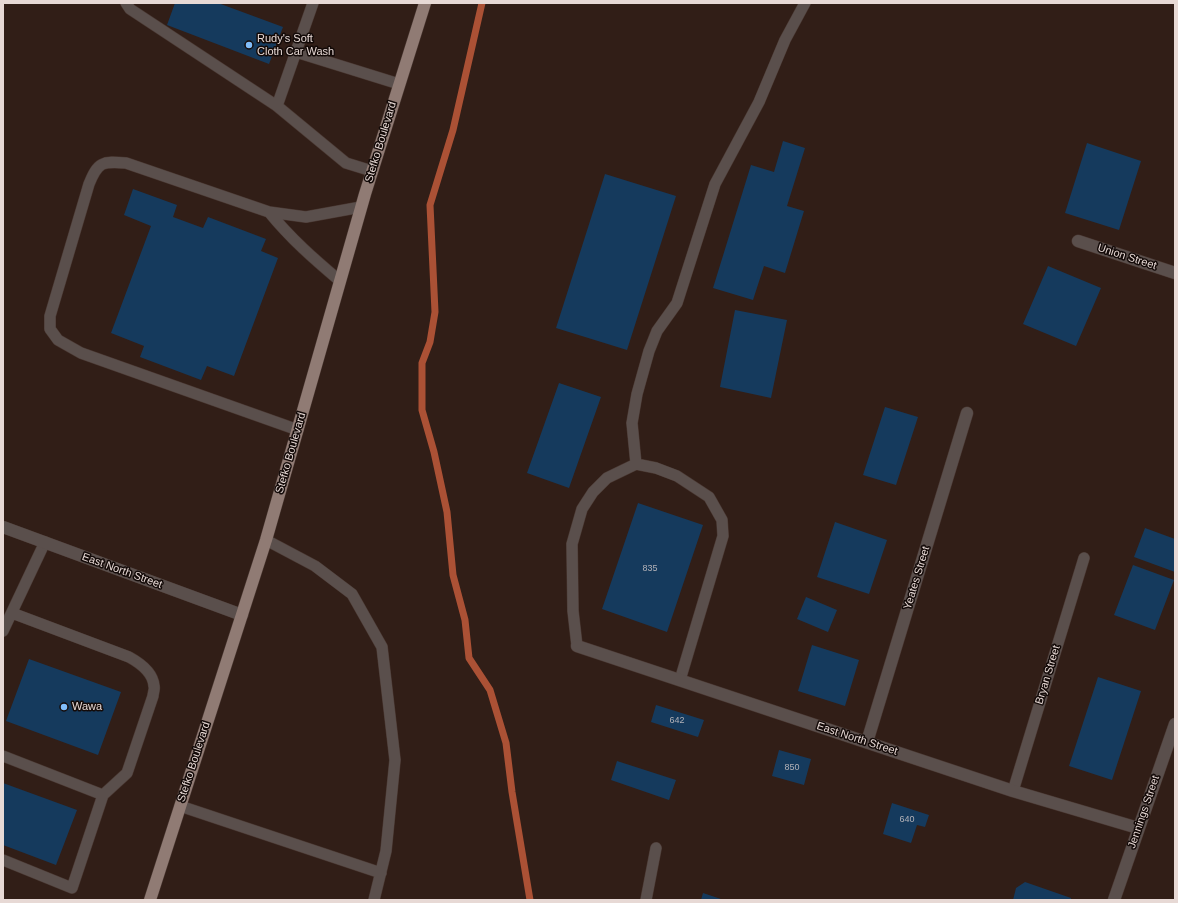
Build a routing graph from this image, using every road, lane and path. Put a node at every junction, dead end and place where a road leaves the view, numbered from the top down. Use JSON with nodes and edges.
{"nodes":[{"id":1,"x":126,"y":3,"type":"edge"},
{"id":2,"x":313,"y":3,"type":"edge"},
{"id":3,"x":805,"y":3,"type":"edge"},
{"id":4,"x":422,"y":4,"type":"edge"},
{"id":5,"x":296,"y":52,"type":"junction"},
{"id":6,"x":399,"y":84,"type":"junction"},
{"id":7,"x":277,"y":106,"type":"junction"},
{"id":8,"x":372,"y":171,"type":"junction"},
{"id":9,"x":361,"y":207,"type":"junction"},
{"id":10,"x":269,"y":212,"type":"junction"},
{"id":11,"x":1078,"y":241,"type":"dead end"},
{"id":12,"x":1175,"y":273,"type":"edge"},
{"id":13,"x":340,"y":281,"type":"junction"},
{"id":14,"x":967,"y":414,"type":"dead end"},
{"id":15,"x":298,"y":430,"type":"junction"},
{"id":16,"x":636,"y":464,"type":"junction"},
{"id":17,"x":3,"y":527,"type":"edge"},
{"id":18,"x":266,"y":540,"type":"junction"},
{"id":19,"x":45,"y":542,"type":"junction"},
{"id":20,"x":1084,"y":558,"type":"dead end"},
{"id":21,"x":12,"y":613,"type":"junction"},
{"id":22,"x":242,"y":615,"type":"junction"},
{"id":23,"x":3,"y":631,"type":"edge"},
{"id":24,"x":577,"y":646,"type":"joint"},
{"id":25,"x":680,"y":680,"type":"junction"},
{"id":26,"x":1175,"y":724,"type":"edge"},
{"id":27,"x":867,"y":742,"type":"junction"},
{"id":28,"x":3,"y":756,"type":"edge"},
{"id":29,"x":1013,"y":791,"type":"junction"},
{"id":30,"x":103,"y":795,"type":"junction"},
{"id":31,"x":180,"y":806,"type":"junction"},
{"id":32,"x":1138,"y":828,"type":"junction"},
{"id":33,"x":656,"y":848,"type":"dead end"},
{"id":34,"x":3,"y":860,"type":"edge"},
{"id":35,"x":381,"y":873,"type":"junction"},
{"id":36,"x":150,"y":900,"type":"edge"},
{"id":37,"x":374,"y":900,"type":"edge"},
{"id":38,"x":646,"y":900,"type":"edge"},
{"id":39,"x":1114,"y":900,"type":"edge"}],
"edges":[{"from":1,"to":7,"type":"lane"},
{"from":2,"to":5,"type":"lane"},
{"from":3,"to":16,"type":"lane"},
{"from":4,"to":6,"type":"main road","name":"Stefko Boulevard"},
{"from":5,"to":6,"type":"lane"},
{"from":5,"to":7,"type":"lane"},
{"from":6,"to":8,"type":"main road","name":"Stefko Boulevard"},
{"from":7,"to":8,"type":"lane"},
{"from":8,"to":9,"type":"main road","name":"Stefko Boulevard"},
{"from":9,"to":10,"type":"lane"},
{"from":9,"to":13,"type":"main road","name":"Stefko Boulevard"},
{"from":10,"to":13,"type":"lane"},
{"from":10,"to":15,"type":"lane"},
{"from":11,"to":12,"type":"street","name":"Union Street"},
{"from":13,"to":15,"type":"main road","name":"Stefko Boulevard"},
{"from":14,"to":27,"type":"street","name":"Yeates Street"},
{"from":15,"to":18,"type":"main road","name":"Stefko Boulevard"},
{"from":16,"to":24,"type":"lane"},
{"from":16,"to":25,"type":"lane"},
{"from":17,"to":19,"type":"street","name":"East North Street"},
{"from":18,"to":22,"type":"main road","name":"Stefko Boulevard"},
{"from":18,"to":35,"type":"lane"},
{"from":19,"to":21,"type":"lane"},
{"from":19,"to":22,"type":"street","name":"East North Street"},
{"from":20,"to":29,"type":"lane","name":"Bryan Street"},
{"from":21,"to":23,"type":"lane"},
{"from":21,"to":30,"type":"lane"},
{"from":22,"to":31,"type":"main road","name":"Stefko Boulevard"},
{"from":24,"to":25,"type":"street","name":"East North Street"},
{"from":25,"to":27,"type":"street","name":"East North Street"},
{"from":26,"to":32,"type":"street","name":"Jennings Street"},
{"from":27,"to":29,"type":"street","name":"East North Street"},
{"from":28,"to":30,"type":"lane"},
{"from":29,"to":32,"type":"street","name":"East North Street"},
{"from":30,"to":34,"type":"lane"},
{"from":31,"to":35,"type":"lane"},
{"from":31,"to":36,"type":"main road","name":"Stefko Boulevard"},
{"from":32,"to":39,"type":"street","name":"Jennings Street"},
{"from":33,"to":38,"type":"lane"},
{"from":35,"to":37,"type":"lane"}]}
